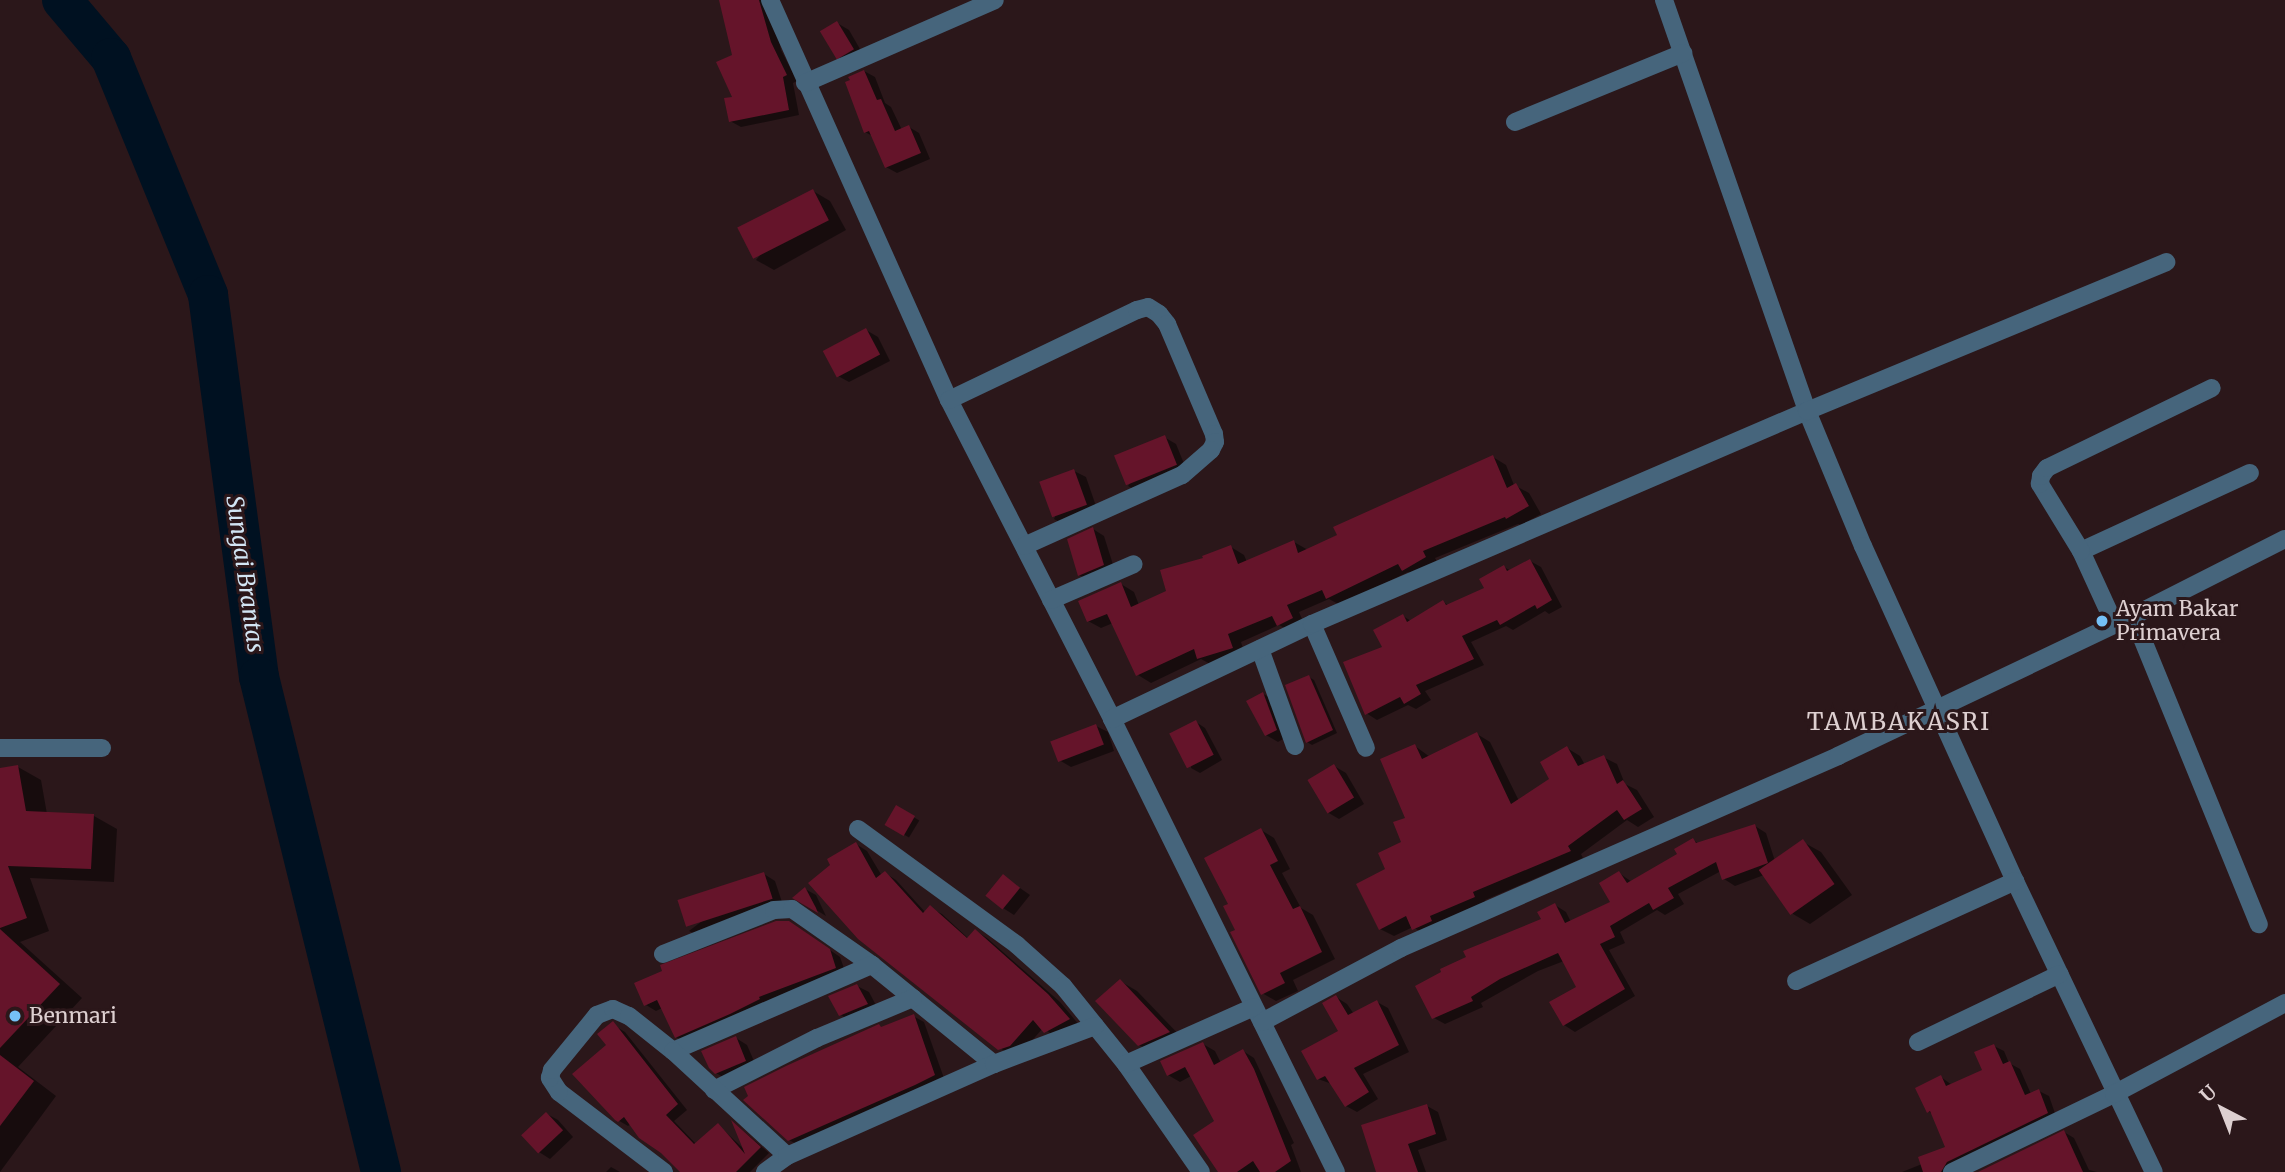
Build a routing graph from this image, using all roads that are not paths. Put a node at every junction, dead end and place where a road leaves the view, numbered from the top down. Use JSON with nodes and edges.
{"nodes":[{"id":1,"x":770,"y":0,"type":"edge"},
{"id":2,"x":995,"y":0,"type":"edge"},
{"id":3,"x":1664,"y":0,"type":"edge"},
{"id":4,"x":1683,"y":53,"type":"junction"},
{"id":5,"x":806,"y":83,"type":"junction"},
{"id":6,"x":1515,"y":122,"type":"dead end"},
{"id":7,"x":2166,"y":261,"type":"dead end"},
{"id":8,"x":2212,"y":388,"type":"dead end"},
{"id":9,"x":949,"y":400,"type":"junction"},
{"id":10,"x":1807,"y":411,"type":"junction"},
{"id":11,"x":2250,"y":473,"type":"dead end"},
{"id":12,"x":2285,"y":540,"type":"edge"},
{"id":13,"x":1024,"y":546,"type":"junction"},
{"id":14,"x":2081,"y":551,"type":"junction"},
{"id":15,"x":1134,"y":564,"type":"dead end"},
{"id":16,"x":1051,"y":600,"type":"junction"},
{"id":17,"x":2133,"y":616,"type":"junction"},
{"id":18,"x":2114,"y":623,"type":"junction"},
{"id":19,"x":1312,"y":624,"type":"junction"},
{"id":20,"x":1259,"y":649,"type":"junction"},
{"id":21,"x":1936,"y":710,"type":"junction"},
{"id":22,"x":1112,"y":719,"type":"junction"},
{"id":23,"x":1295,"y":747,"type":"dead end"},
{"id":24,"x":0,"y":748,"type":"edge"},
{"id":25,"x":103,"y":748,"type":"dead end"},
{"id":26,"x":1366,"y":748,"type":"dead end"},
{"id":27,"x":858,"y":829,"type":"dead end"},
{"id":28,"x":2015,"y":881,"type":"junction"},
{"id":29,"x":2259,"y":925,"type":"dead end"},
{"id":30,"x":663,"y":954,"type":"dead end"},
{"id":31,"x":872,"y":965,"type":"junction"},
{"id":32,"x":2060,"y":974,"type":"junction"},
{"id":33,"x":1796,"y":981,"type":"dead end"},
{"id":34,"x":913,"y":998,"type":"junction"},
{"id":35,"x":2285,"y":1003,"type":"edge"},
{"id":36,"x":1258,"y":1014,"type":"junction"},
{"id":37,"x":1095,"y":1026,"type":"junction"},
{"id":38,"x":1918,"y":1042,"type":"dead end"},
{"id":39,"x":673,"y":1051,"type":"junction"},
{"id":40,"x":994,"y":1063,"type":"junction"},
{"id":41,"x":1126,"y":1064,"type":"junction"},
{"id":42,"x":713,"y":1090,"type":"junction"},
{"id":43,"x":2114,"y":1094,"type":"junction"},
{"id":44,"x":787,"y":1156,"type":"junction"},
{"id":45,"x":664,"y":1172,"type":"edge"},
{"id":46,"x":765,"y":1172,"type":"edge"},
{"id":47,"x":1201,"y":1172,"type":"edge"},
{"id":48,"x":1336,"y":1172,"type":"edge"},
{"id":49,"x":1952,"y":1172,"type":"edge"},
{"id":50,"x":2154,"y":1172,"type":"edge"}],
"edges":[{"from":1,"to":5,"type":"street"},
{"from":2,"to":5,"type":"street"},
{"from":3,"to":4,"type":"street"},
{"from":4,"to":6,"type":"street"},
{"from":4,"to":10,"type":"street"},
{"from":5,"to":9,"type":"street"},
{"from":7,"to":10,"type":"street"},
{"from":8,"to":14,"type":"street"},
{"from":9,"to":13,"type":"street"},
{"from":9,"to":13,"type":"street"},
{"from":10,"to":19,"type":"street"},
{"from":10,"to":21,"type":"street"},
{"from":11,"to":14,"type":"street"},
{"from":12,"to":17,"type":"street"},
{"from":13,"to":16,"type":"street"},
{"from":14,"to":18,"type":"street"},
{"from":15,"to":16,"type":"street"},
{"from":16,"to":22,"type":"street"},
{"from":17,"to":18,"type":"street"},
{"from":17,"to":29,"type":"street"},
{"from":18,"to":21,"type":"street"},
{"from":19,"to":20,"type":"street"},
{"from":19,"to":26,"type":"street"},
{"from":20,"to":22,"type":"street"},
{"from":20,"to":23,"type":"street"},
{"from":21,"to":28,"type":"street"},
{"from":21,"to":36,"type":"street"},
{"from":22,"to":36,"type":"street"},
{"from":24,"to":25,"type":"street"},
{"from":27,"to":37,"type":"street"},
{"from":28,"to":32,"type":"street"},
{"from":28,"to":33,"type":"street"},
{"from":30,"to":31,"type":"street"},
{"from":31,"to":34,"type":"street"},
{"from":31,"to":39,"type":"street"},
{"from":32,"to":38,"type":"street"},
{"from":32,"to":43,"type":"street"},
{"from":34,"to":40,"type":"street"},
{"from":34,"to":42,"type":"street"},
{"from":35,"to":43,"type":"street"},
{"from":36,"to":41,"type":"street"},
{"from":36,"to":48,"type":"street"},
{"from":37,"to":40,"type":"street"},
{"from":37,"to":41,"type":"street"},
{"from":39,"to":42,"type":"street"},
{"from":39,"to":45,"type":"street"},
{"from":40,"to":44,"type":"street"},
{"from":41,"to":47,"type":"street"},
{"from":42,"to":44,"type":"street"},
{"from":43,"to":49,"type":"street"},
{"from":43,"to":50,"type":"street"},
{"from":44,"to":46,"type":"street"}]}
